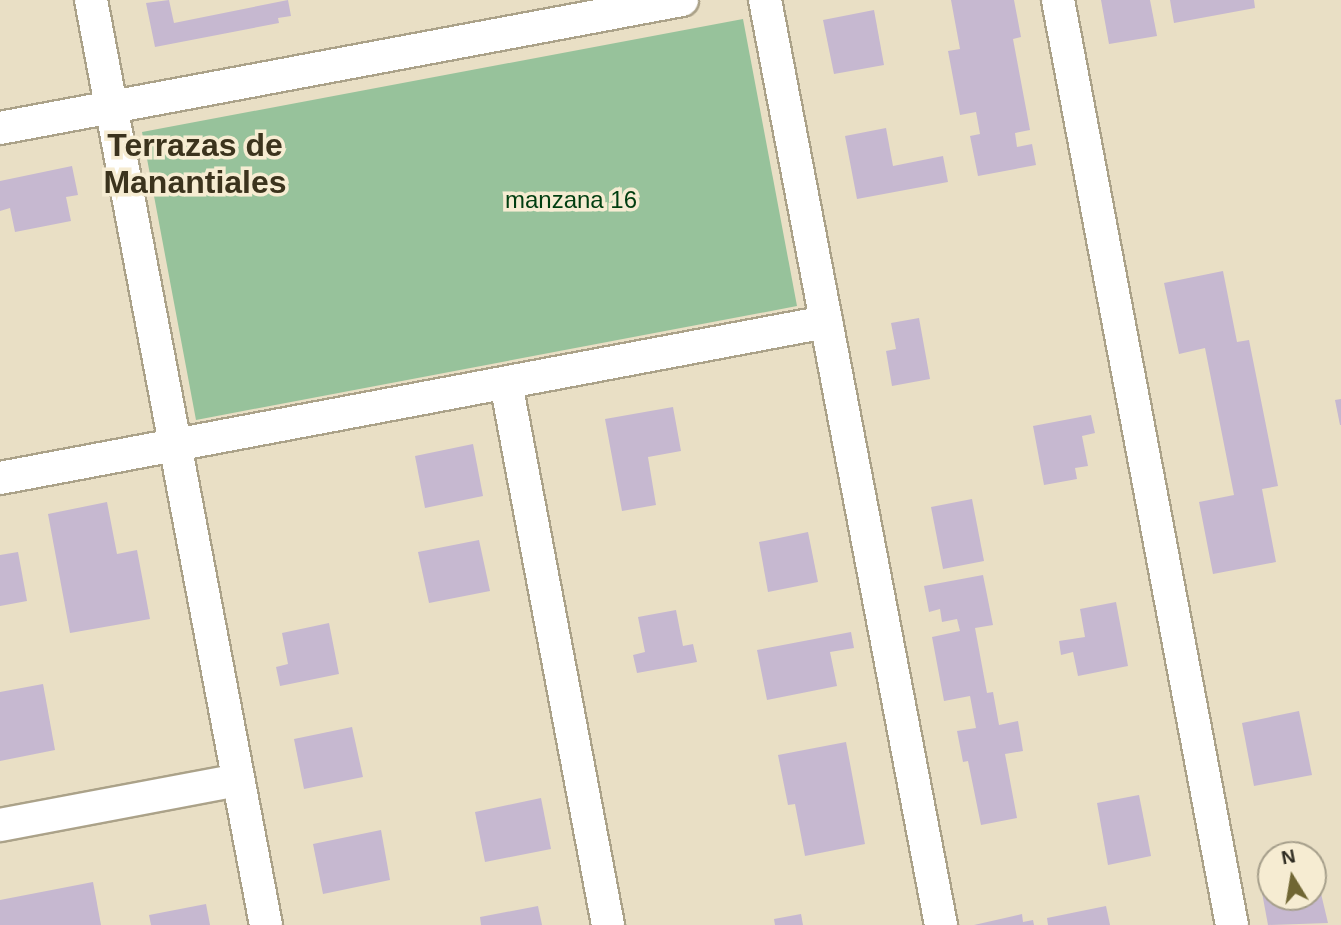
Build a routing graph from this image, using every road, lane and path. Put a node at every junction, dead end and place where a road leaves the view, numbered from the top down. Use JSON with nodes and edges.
{"nodes":[{"id":1,"x":91,"y":0,"type":"edge"},
{"id":2,"x":682,"y":0,"type":"edge"},
{"id":3,"x":765,"y":0,"type":"edge"},
{"id":4,"x":1058,"y":0,"type":"edge"},
{"id":5,"x":111,"y":107,"type":"junction"},
{"id":6,"x":0,"y":128,"type":"edge"},
{"id":7,"x":826,"y":322,"type":"junction"},
{"id":8,"x":506,"y":383,"type":"junction"},
{"id":9,"x":175,"y":444,"type":"junction"},
{"id":10,"x":0,"y":478,"type":"edge"},
{"id":11,"x":239,"y":780,"type":"junction"},
{"id":12,"x":0,"y":825,"type":"edge"},
{"id":13,"x":266,"y":925,"type":"edge"},
{"id":14,"x":608,"y":925,"type":"edge"},
{"id":15,"x":941,"y":925,"type":"edge"},
{"id":16,"x":1233,"y":925,"type":"edge"}],
"edges":[{"from":1,"to":5,"type":"street"},
{"from":2,"to":5,"type":"street"},
{"from":3,"to":7,"type":"street"},
{"from":4,"to":16,"type":"street"},
{"from":5,"to":6,"type":"street"},
{"from":5,"to":9,"type":"street"},
{"from":7,"to":8,"type":"street"},
{"from":7,"to":15,"type":"street"},
{"from":8,"to":9,"type":"street"},
{"from":8,"to":14,"type":"street"},
{"from":9,"to":10,"type":"street"},
{"from":9,"to":11,"type":"street"},
{"from":11,"to":12,"type":"street"},
{"from":11,"to":13,"type":"street"}]}
